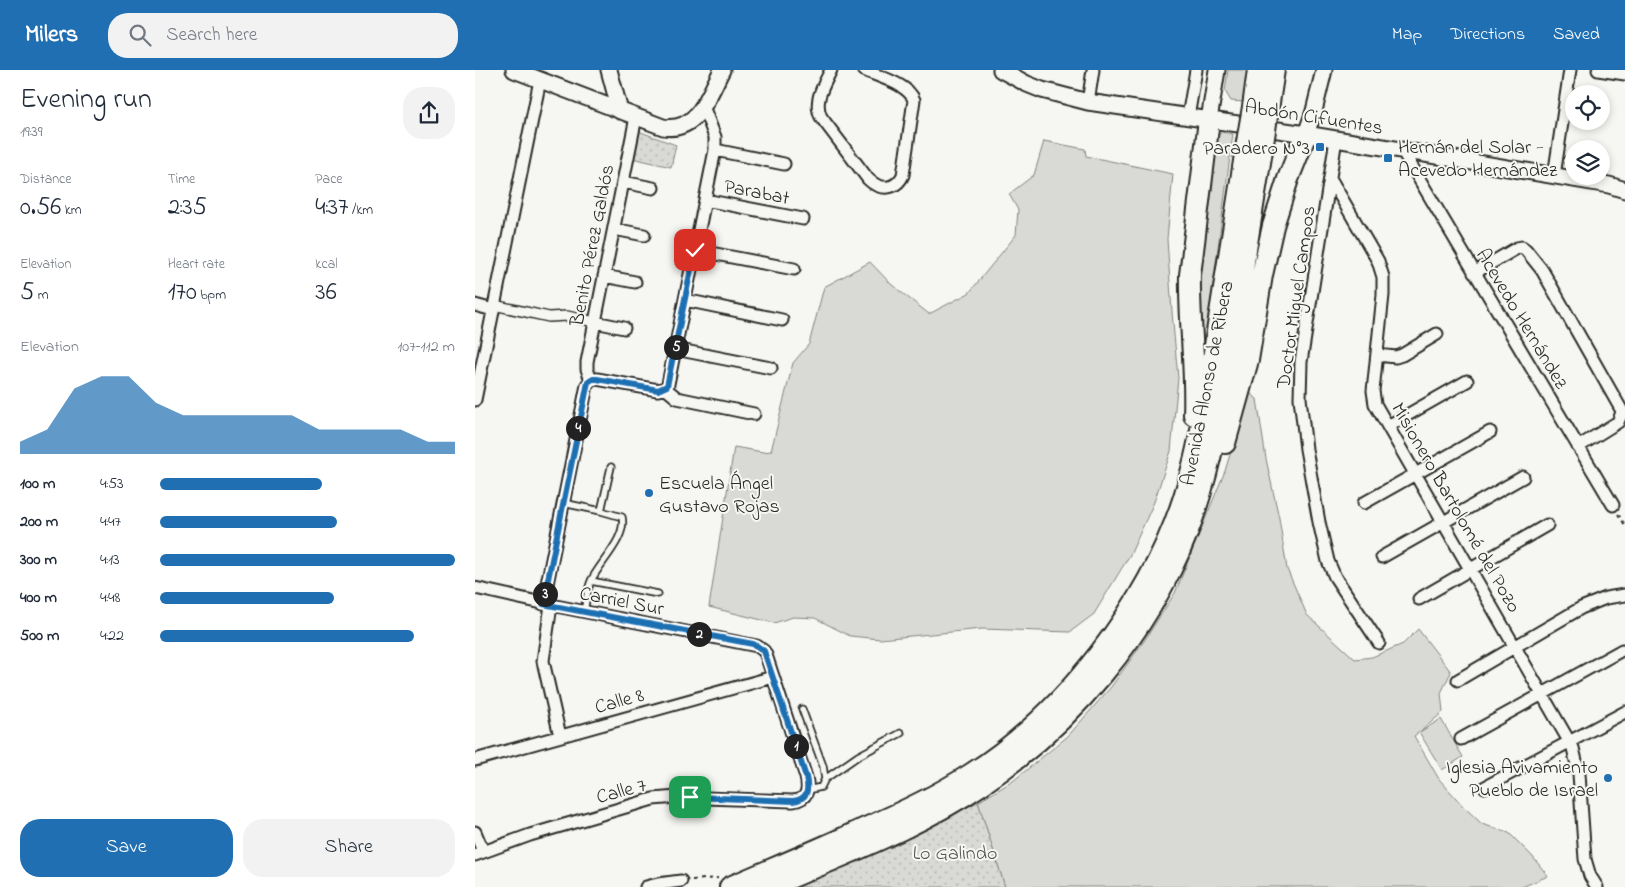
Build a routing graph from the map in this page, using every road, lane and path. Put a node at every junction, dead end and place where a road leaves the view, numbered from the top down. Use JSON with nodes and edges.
{"nodes":[{"id":1,"x":514,"y":70,"type":"edge"},
{"id":2,"x":609,"y":70,"type":"edge"},
{"id":3,"x":722,"y":70,"type":"edge"},
{"id":4,"x":831,"y":70,"type":"edge"},
{"id":5,"x":864,"y":70,"type":"edge"},
{"id":6,"x":1001,"y":70,"type":"edge"},
{"id":7,"x":1093,"y":70,"type":"edge"},
{"id":8,"x":1196,"y":70,"type":"edge"},
{"id":9,"x":1217,"y":70,"type":"edge"},
{"id":10,"x":1258,"y":70,"type":"edge"},
{"id":11,"x":1274,"y":70,"type":"edge"},
{"id":12,"x":1324,"y":70,"type":"edge"},
{"id":13,"x":1570,"y":70,"type":"edge"},
{"id":14,"x":1598,"y":70,"type":"edge"},
{"id":15,"x":1625,"y":74,"type":"edge"},
{"id":16,"x":540,"y":80,"type":"junction"},
{"id":17,"x":1088,"y":102,"type":"junction"},
{"id":18,"x":703,"y":106,"type":"junction"},
{"id":19,"x":1260,"y":108,"type":"junction"},
{"id":20,"x":620,"y":111,"type":"junction"},
{"id":21,"x":636,"y":117,"type":"junction"},
{"id":22,"x":1188,"y":117,"type":"junction"},
{"id":23,"x":1209,"y":120,"type":"junction"},
{"id":24,"x":1306,"y":134,"type":"junction"},
{"id":25,"x":1337,"y":139,"type":"junction"},
{"id":26,"x":1255,"y":143,"type":"junction"},
{"id":27,"x":715,"y":150,"type":"junction"},
{"id":28,"x":1402,"y":150,"type":"junction"},
{"id":29,"x":784,"y":164,"type":"dead end"},
{"id":30,"x":1554,"y":176,"type":"junction"},
{"id":31,"x":1330,"y":178,"type":"junction"},
{"id":32,"x":623,"y":182,"type":"junction"},
{"id":33,"x":653,"y":188,"type":"dead end"},
{"id":34,"x":1625,"y":190,"type":"edge"},
{"id":35,"x":705,"y":200,"type":"junction"},
{"id":36,"x":803,"y":219,"type":"dead end"},
{"id":37,"x":614,"y":228,"type":"junction"},
{"id":38,"x":644,"y":235,"type":"dead end"},
{"id":39,"x":695,"y":250,"type":"junction"},
{"id":40,"x":794,"y":269,"type":"dead end"},
{"id":41,"x":1474,"y":273,"type":"junction"},
{"id":42,"x":604,"y":276,"type":"junction"},
{"id":43,"x":635,"y":282,"type":"dead end"},
{"id":44,"x":685,"y":300,"type":"junction"},
{"id":45,"x":475,"y":305,"type":"edge"},
{"id":46,"x":494,"y":307,"type":"junction"},
{"id":47,"x":782,"y":320,"type":"dead end"},
{"id":48,"x":595,"y":322,"type":"junction"},
{"id":49,"x":624,"y":328,"type":"dead end"},
{"id":50,"x":1437,"y":334,"type":"dead end"},
{"id":51,"x":675,"y":349,"type":"junction"},
{"id":52,"x":1377,"y":355,"type":"junction"},
{"id":53,"x":479,"y":361,"type":"edge"},
{"id":54,"x":771,"y":368,"type":"dead end"},
{"id":55,"x":591,"y":380,"type":"junction"},
{"id":56,"x":1467,"y":380,"type":"dead end"},
{"id":57,"x":665,"y":388,"type":"junction"},
{"id":58,"x":475,"y":400,"type":"edge"},
{"id":59,"x":754,"y":414,"type":"dead end"},
{"id":60,"x":1388,"y":426,"type":"junction"},
{"id":61,"x":1490,"y":432,"type":"dead end"},
{"id":62,"x":1578,"y":447,"type":"junction"},
{"id":63,"x":611,"y":467,"type":"dead end"},
{"id":64,"x":1191,"y":472,"type":"junction"},
{"id":65,"x":1415,"y":474,"type":"junction"},
{"id":66,"x":1523,"y":477,"type":"dead end"},
{"id":67,"x":563,"y":503,"type":"junction"},
{"id":68,"x":1364,"y":503,"type":"dead end"},
{"id":69,"x":1613,"y":505,"type":"dead end"},
{"id":70,"x":601,"y":511,"type":"junction"},
{"id":71,"x":1443,"y":522,"type":"junction"},
{"id":72,"x":1547,"y":526,"type":"dead end"},
{"id":73,"x":1187,"y":532,"type":"junction"},
{"id":74,"x":1382,"y":558,"type":"dead end"},
{"id":75,"x":1470,"y":569,"type":"junction"},
{"id":76,"x":591,"y":581,"type":"junction"},
{"id":77,"x":475,"y":588,"type":"edge"},
{"id":78,"x":658,"y":594,"type":"dead end"},
{"id":79,"x":1625,"y":595,"type":"edge"},
{"id":80,"x":1419,"y":599,"type":"dead end"},
{"id":81,"x":547,"y":604,"type":"junction"},
{"id":82,"x":584,"y":612,"type":"junction"},
{"id":83,"x":1379,"y":642,"type":"dead end"},
{"id":84,"x":1515,"y":646,"type":"junction"},
{"id":85,"x":1622,"y":650,"type":"dead end"},
{"id":86,"x":773,"y":677,"type":"junction"},
{"id":87,"x":1458,"y":680,"type":"dead end"},
{"id":88,"x":1542,"y":694,"type":"junction"},
{"id":89,"x":802,"y":709,"type":"dead end"},
{"id":90,"x":1625,"y":712,"type":"edge"},
{"id":91,"x":901,"y":733,"type":"dead end"},
{"id":92,"x":559,"y":736,"type":"junction"},
{"id":93,"x":1461,"y":739,"type":"dead end"},
{"id":94,"x":1570,"y":742,"type":"junction"},
{"id":95,"x":475,"y":760,"type":"edge"},
{"id":96,"x":825,"y":779,"type":"junction"},
{"id":97,"x":1485,"y":788,"type":"dead end"},
{"id":98,"x":808,"y":790,"type":"junction"},
{"id":99,"x":475,"y":832,"type":"edge"},
{"id":100,"x":479,"y":853,"type":"edge"},
{"id":101,"x":681,"y":882,"type":"dead end"},
{"id":102,"x":646,"y":887,"type":"edge"},
{"id":103,"x":730,"y":887,"type":"edge"},
{"id":104,"x":769,"y":887,"type":"edge"},
{"id":105,"x":1597,"y":887,"type":"edge"}],
"edges":[{"from":1,"to":16,"type":"street"},
{"from":2,"to":20,"type":"street"},
{"from":3,"to":18,"type":"street"},
{"from":4,"to":5,"type":"street"},
{"from":6,"to":17,"type":"street","name":"Abdón Cifuentes"},
{"from":7,"to":17,"type":"street"},
{"from":8,"to":22,"type":"street"},
{"from":9,"to":23,"type":"street"},
{"from":10,"to":19,"type":"highway","name":"Avenida Alonso de Ribera"},
{"from":11,"to":19,"type":"highway","name":"Avenida Alonso de Ribera"},
{"from":12,"to":24,"type":"street"},
{"from":13,"to":30,"type":"street"},
{"from":14,"to":15,"type":"street"},
{"from":16,"to":20,"type":"street"},
{"from":16,"to":46,"type":"street"},
{"from":17,"to":22,"type":"street","name":"Abdón Cifuentes"},
{"from":18,"to":21,"type":"street"},
{"from":18,"to":27,"type":"street"},
{"from":19,"to":26,"type":"highway","name":"Avenida Alonso de Ribera","bridge":true},
{"from":20,"to":21,"type":"street"},
{"from":21,"to":32,"type":"street","name":"Benito Pérez Galdós"},
{"from":22,"to":23,"type":"street","name":"Abdón Cifuentes"},
{"from":23,"to":24,"type":"street","name":"Abdón Cifuentes"},
{"from":23,"to":64,"type":"highway"},
{"from":24,"to":25,"type":"street","name":"Abdón Cifuentes"},
{"from":24,"to":73,"type":"highway"},
{"from":25,"to":28,"type":"street","name":"Abdón Cifuentes"},
{"from":25,"to":31,"type":"street"},
{"from":26,"to":64,"type":"highway","name":"Avenida Alonso de Ribera"},
{"from":26,"to":73,"type":"highway","name":"Avenida Alonso de Ribera"},
{"from":27,"to":29,"type":"street"},
{"from":27,"to":35,"type":"street"},
{"from":28,"to":30,"type":"street","name":"Abdón Cifuentes"},
{"from":28,"to":41,"type":"street","name":"Acevedo Hernández"},
{"from":30,"to":34,"type":"street","name":"Abdón Cifuentes"},
{"from":31,"to":52,"type":"street","name":"Misionero Bartolomé del Pozo"},
{"from":31,"to":83,"type":"street","name":"Doctor Miguel Campos"},
{"from":32,"to":33,"type":"street"},
{"from":32,"to":37,"type":"street","name":"Benito Pérez Galdós"},
{"from":35,"to":36,"type":"street","name":"Parabat"},
{"from":35,"to":39,"type":"street"},
{"from":37,"to":38,"type":"street"},
{"from":37,"to":42,"type":"street","name":"Benito Pérez Galdós"},
{"from":39,"to":40,"type":"street"},
{"from":39,"to":44,"type":"street"},
{"from":41,"to":62,"type":"street","name":"Acevedo Hernández"},
{"from":41,"to":62,"type":"street"},
{"from":42,"to":43,"type":"street"},
{"from":42,"to":48,"type":"street","name":"Benito Pérez Galdós"},
{"from":44,"to":47,"type":"street"},
{"from":44,"to":51,"type":"street"},
{"from":45,"to":46,"type":"street"},
{"from":46,"to":48,"type":"street"},
{"from":46,"to":53,"type":"street"},
{"from":48,"to":49,"type":"street"},
{"from":48,"to":55,"type":"street","name":"Benito Pérez Galdós"},
{"from":50,"to":52,"type":"street"},
{"from":51,"to":54,"type":"street"},
{"from":51,"to":57,"type":"street"},
{"from":52,"to":60,"type":"street","name":"Misionero Bartolomé del Pozo"},
{"from":53,"to":58,"type":"street"},
{"from":55,"to":57,"type":"street"},
{"from":55,"to":67,"type":"street"},
{"from":56,"to":60,"type":"street"},
{"from":57,"to":59,"type":"street"},
{"from":60,"to":65,"type":"street","name":"Misionero Bartolomé del Pozo"},
{"from":61,"to":65,"type":"street"},
{"from":62,"to":69,"type":"street","name":"Acevedo Hernández"},
{"from":63,"to":70,"type":"lane"},
{"from":64,"to":103,"type":"highway","name":"Avenida Alonso de Ribera"},
{"from":65,"to":68,"type":"street"},
{"from":65,"to":71,"type":"street","name":"Misionero Bartolomé del Pozo"},
{"from":66,"to":71,"type":"street"},
{"from":67,"to":70,"type":"lane"},
{"from":67,"to":81,"type":"street"},
{"from":70,"to":76,"type":"lane"},
{"from":71,"to":74,"type":"street"},
{"from":71,"to":75,"type":"street","name":"Misionero Bartolomé del Pozo"},
{"from":72,"to":75,"type":"street"},
{"from":73,"to":104,"type":"highway","name":"Avenida Alonso de Ribera"},
{"from":75,"to":80,"type":"street"},
{"from":75,"to":84,"type":"street","name":"Misionero Bartolomé del Pozo"},
{"from":76,"to":78,"type":"lane"},
{"from":76,"to":82,"type":"lane"},
{"from":77,"to":81,"type":"street","name":"Carriel Sur"},
{"from":79,"to":84,"type":"street"},
{"from":81,"to":82,"type":"street","name":"Carriel Sur"},
{"from":81,"to":92,"type":"street"},
{"from":82,"to":86,"type":"street","name":"Carriel Sur"},
{"from":84,"to":87,"type":"street"},
{"from":84,"to":88,"type":"street","name":"Misionero Bartolomé del Pozo"},
{"from":85,"to":88,"type":"street"},
{"from":86,"to":92,"type":"street","name":"Calle 8"},
{"from":86,"to":98,"type":"street"},
{"from":88,"to":93,"type":"street"},
{"from":88,"to":94,"type":"street","name":"Misionero Bartolomé del Pozo"},
{"from":89,"to":96,"type":"lane"},
{"from":90,"to":94,"type":"street"},
{"from":91,"to":96,"type":"lane"},
{"from":92,"to":95,"type":"street","name":"Calle 8"},
{"from":94,"to":97,"type":"street"},
{"from":94,"to":105,"type":"street","name":"Misionero Bartolomé del Pozo"},
{"from":96,"to":98,"type":"lane"},
{"from":98,"to":100,"type":"street","name":"Calle 7"},
{"from":99,"to":100,"type":"street"},
{"from":101,"to":102,"type":"street"}]}
